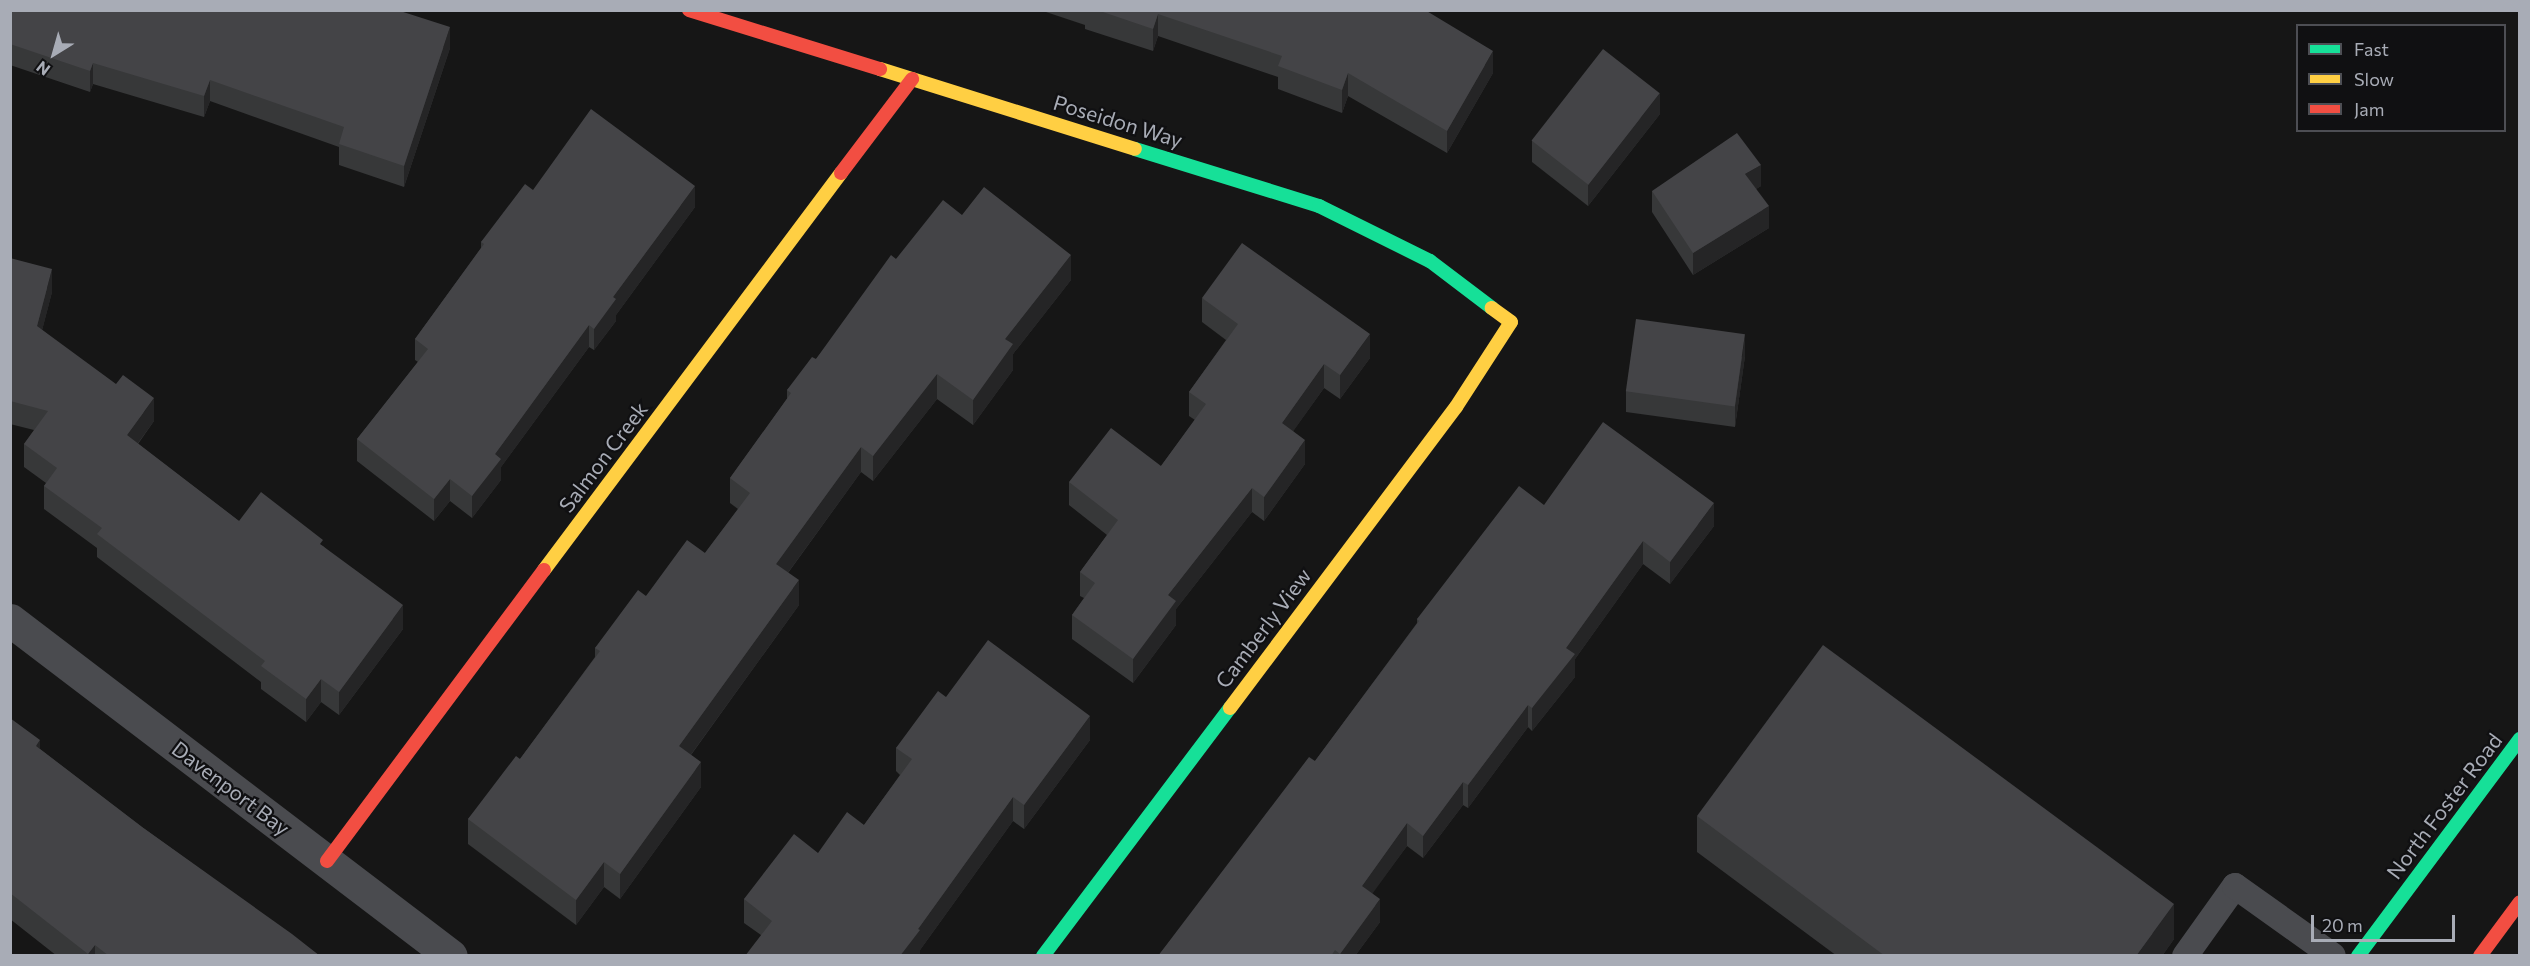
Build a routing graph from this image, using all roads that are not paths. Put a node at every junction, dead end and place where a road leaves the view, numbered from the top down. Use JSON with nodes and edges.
{"nodes":[{"id":1,"x":689,"y":10,"type":"edge"},
{"id":2,"x":912,"y":79,"type":"junction"},
{"id":3,"x":1511,"y":322,"type":"joint"},
{"id":4,"x":10,"y":620,"type":"edge"},
{"id":5,"x":2520,"y":739,"type":"edge"},
{"id":6,"x":327,"y":861,"type":"junction"},
{"id":7,"x":2520,"y":902,"type":"edge"},
{"id":8,"x":451,"y":956,"type":"edge"},
{"id":9,"x":1043,"y":956,"type":"edge"},
{"id":10,"x":2185,"y":956,"type":"edge"},
{"id":11,"x":2333,"y":956,"type":"edge"},
{"id":12,"x":2358,"y":956,"type":"edge"},
{"id":13,"x":2480,"y":956,"type":"edge"}],
"edges":[{"from":1,"to":2,"type":"street","name":"Poseidon Way"},
{"from":2,"to":3,"type":"street","name":"Poseidon Way"},
{"from":2,"to":6,"type":"street","name":"Salmon Creek"},
{"from":3,"to":9,"type":"street","name":"Camberly View"},
{"from":4,"to":6,"type":"street","name":"Davenport Bay"},
{"from":5,"to":12,"type":"street","name":"North Foster Road"},
{"from":6,"to":8,"type":"street","name":"Davenport Bay"},
{"from":7,"to":13,"type":"street"},
{"from":10,"to":11,"type":"lane"}]}
